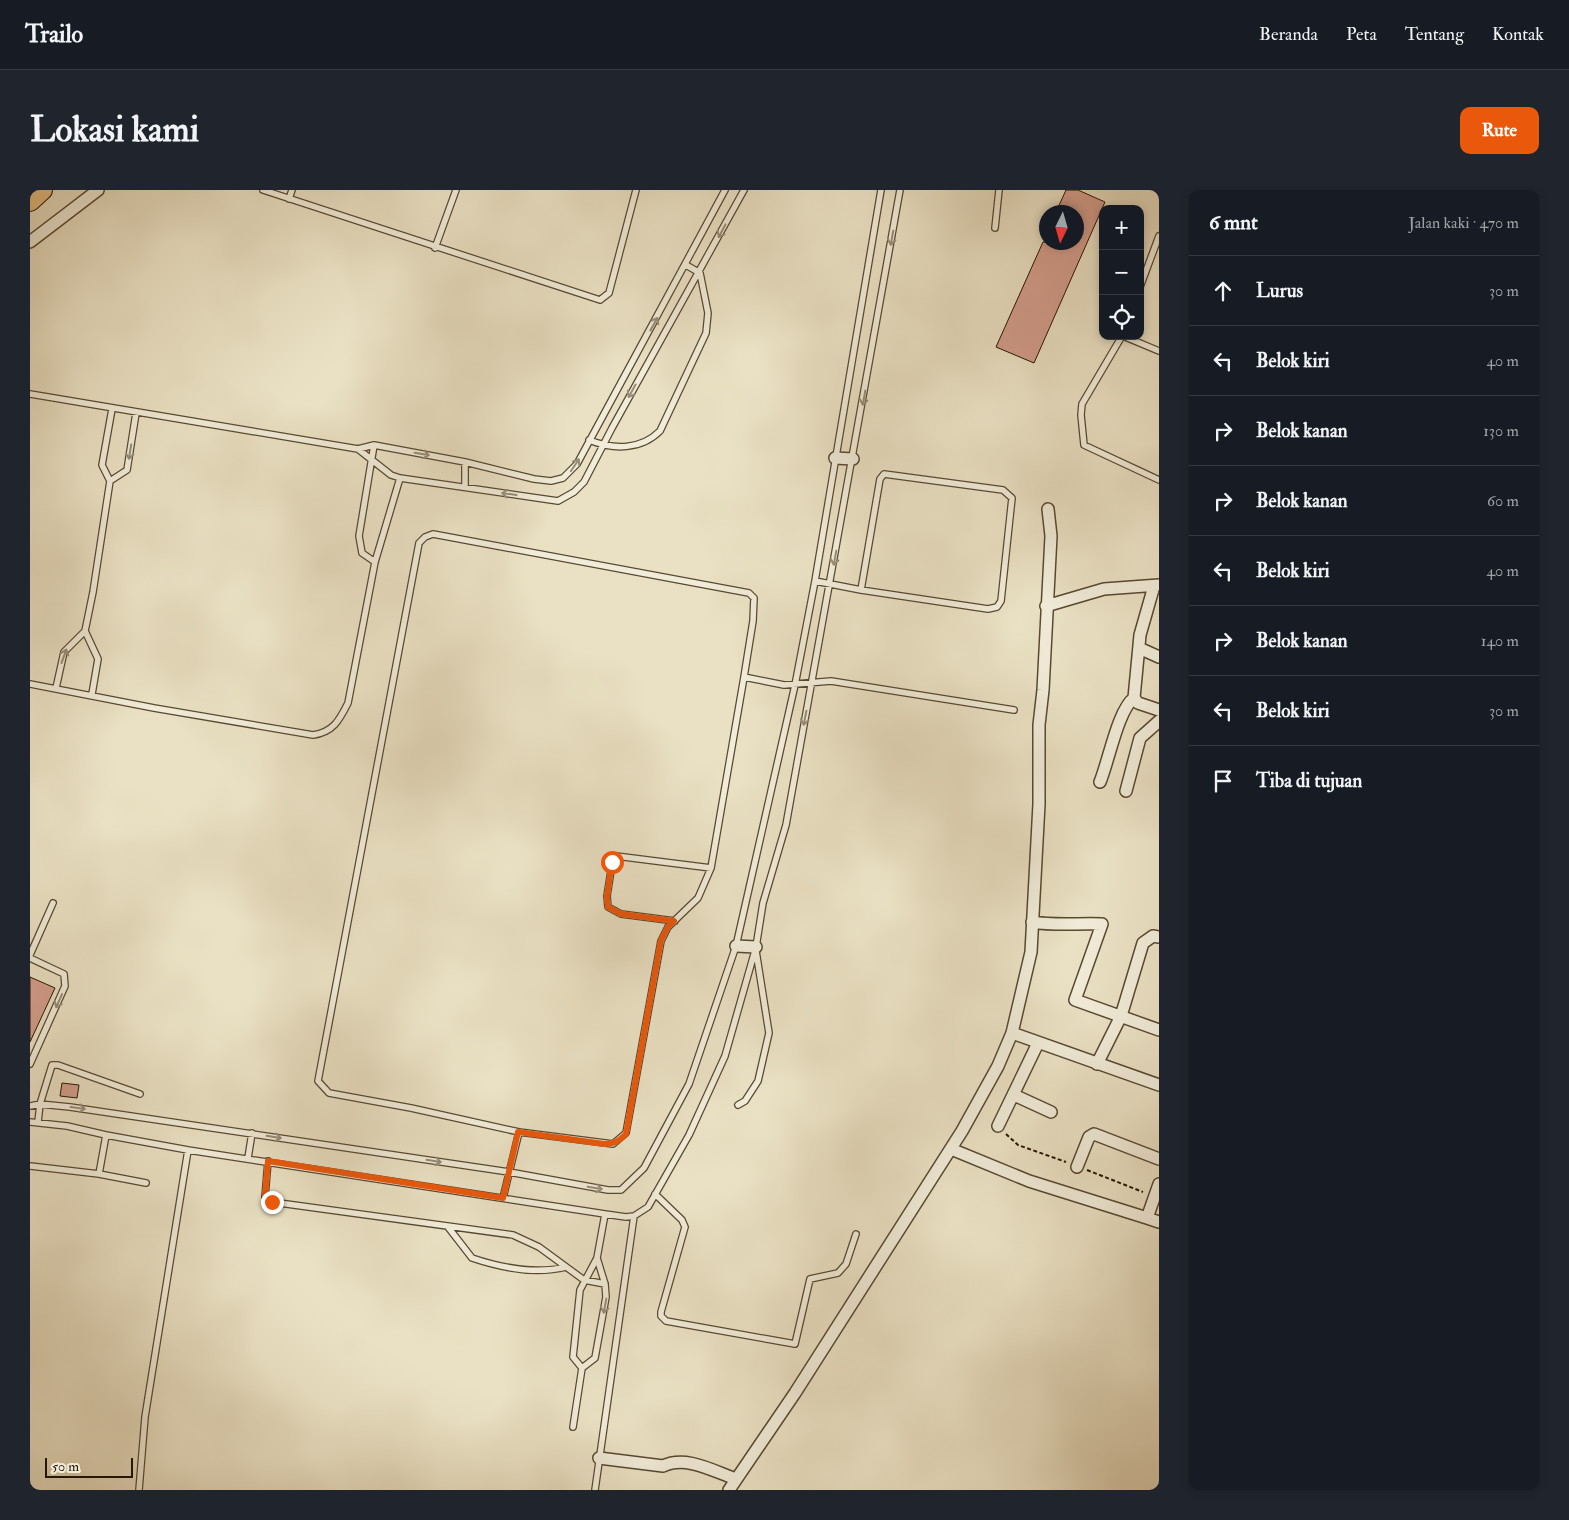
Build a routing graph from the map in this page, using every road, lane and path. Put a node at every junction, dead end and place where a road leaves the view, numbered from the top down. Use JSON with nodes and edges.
{"nodes":[{"id":1,"x":42,"y":190,"type":"edge"},
{"id":2,"x":98,"y":190,"type":"edge"},
{"id":3,"x":263,"y":190,"type":"edge"},
{"id":4,"x":292,"y":190,"type":"edge"},
{"id":5,"x":456,"y":190,"type":"edge"},
{"id":6,"x":636,"y":190,"type":"edge"},
{"id":7,"x":725,"y":190,"type":"edge"},
{"id":8,"x":744,"y":190,"type":"edge"},
{"id":9,"x":881,"y":190,"type":"edge"},
{"id":10,"x":900,"y":190,"type":"edge"},
{"id":11,"x":999,"y":190,"type":"edge"},
{"id":12,"x":289,"y":199,"type":"junction"},
{"id":13,"x":30,"y":201,"type":"edge"},
{"id":14,"x":995,"y":228,"type":"dead end"},
{"id":15,"x":1159,"y":236,"type":"edge"},
{"id":16,"x":30,"y":242,"type":"edge"},
{"id":17,"x":435,"y":248,"type":"junction"},
{"id":18,"x":686,"y":264,"type":"junction"},
{"id":19,"x":700,"y":273,"type":"junction"},
{"id":20,"x":1144,"y":276,"type":"edge"},
{"id":21,"x":1120,"y":340,"type":"edge"},
{"id":22,"x":1131,"y":340,"type":"edge"},
{"id":23,"x":1159,"y":352,"type":"edge"},
{"id":24,"x":30,"y":394,"type":"edge"},
{"id":25,"x":112,"y":409,"type":"junction"},
{"id":26,"x":136,"y":413,"type":"junction"},
{"id":27,"x":589,"y":440,"type":"junction"},
{"id":28,"x":374,"y":445,"type":"junction"},
{"id":29,"x":602,"y":445,"type":"junction"},
{"id":30,"x":358,"y":449,"type":"junction"},
{"id":31,"x":835,"y":458,"type":"junction"},
{"id":32,"x":853,"y":459,"type":"junction"},
{"id":33,"x":373,"y":460,"type":"junction"},
{"id":34,"x":465,"y":462,"type":"junction"},
{"id":35,"x":400,"y":478,"type":"junction"},
{"id":36,"x":1159,"y":480,"type":"edge"},
{"id":37,"x":110,"y":481,"type":"junction"},
{"id":38,"x":465,"y":486,"type":"junction"},
{"id":39,"x":1048,"y":509,"type":"dead end"},
{"id":40,"x":375,"y":562,"type":"junction"},
{"id":41,"x":815,"y":581,"type":"junction"},
{"id":42,"x":831,"y":583,"type":"junction"},
{"id":43,"x":1156,"y":585,"type":"edge"},
{"id":44,"x":861,"y":590,"type":"junction"},
{"id":45,"x":1046,"y":606,"type":"junction"},
{"id":46,"x":85,"y":631,"type":"junction"},
{"id":47,"x":1139,"y":648,"type":"junction"},
{"id":48,"x":1159,"y":657,"type":"edge"},
{"id":49,"x":744,"y":677,"type":"junction"},
{"id":50,"x":812,"y":681,"type":"junction"},
{"id":51,"x":30,"y":684,"type":"edge"},
{"id":52,"x":795,"y":685,"type":"junction"},
{"id":53,"x":56,"y":688,"type":"junction"},
{"id":54,"x":92,"y":694,"type":"junction"},
{"id":55,"x":1134,"y":698,"type":"junction"},
{"id":56,"x":1014,"y":710,"type":"dead end"},
{"id":57,"x":1159,"y":710,"type":"edge"},
{"id":58,"x":1159,"y":721,"type":"edge"},
{"id":59,"x":1100,"y":782,"type":"dead end"},
{"id":60,"x":1126,"y":791,"type":"dead end"},
{"id":61,"x":711,"y":868,"type":"junction"},
{"id":62,"x":53,"y":902,"type":"dead end"},
{"id":63,"x":674,"y":921,"type":"junction"},
{"id":64,"x":1032,"y":922,"type":"junction"},
{"id":65,"x":1159,"y":937,"type":"edge"},
{"id":66,"x":736,"y":946,"type":"junction"},
{"id":67,"x":756,"y":947,"type":"junction"},
{"id":68,"x":30,"y":956,"type":"edge"},
{"id":69,"x":1121,"y":1016,"type":"junction"},
{"id":70,"x":1159,"y":1030,"type":"edge"},
{"id":71,"x":1012,"y":1033,"type":"junction"},
{"id":72,"x":1038,"y":1042,"type":"junction"},
{"id":73,"x":30,"y":1064,"type":"edge"},
{"id":74,"x":1097,"y":1064,"type":"junction"},
{"id":75,"x":1159,"y":1085,"type":"edge"},
{"id":76,"x":140,"y":1094,"type":"dead end"},
{"id":77,"x":1014,"y":1095,"type":"junction"},
{"id":78,"x":40,"y":1104,"type":"junction"},
{"id":79,"x":738,"y":1105,"type":"dead end"},
{"id":80,"x":30,"y":1106,"type":"edge"},
{"id":81,"x":1051,"y":1112,"type":"dead end"},
{"id":82,"x":30,"y":1122,"type":"edge"},
{"id":83,"x":38,"y":1122,"type":"junction"},
{"id":84,"x":998,"y":1126,"type":"joint"},
{"id":85,"x":518,"y":1132,"type":"junction"},
{"id":86,"x":252,"y":1134,"type":"junction"},
{"id":87,"x":106,"y":1135,"type":"junction"},
{"id":88,"x":950,"y":1149,"type":"junction"},
{"id":89,"x":188,"y":1150,"type":"junction"},
{"id":90,"x":248,"y":1158,"type":"junction"},
{"id":91,"x":1159,"y":1158,"type":"edge"},
{"id":92,"x":268,"y":1161,"type":"junction"},
{"id":93,"x":30,"y":1166,"type":"edge"},
{"id":94,"x":1077,"y":1166,"type":"junction"},
{"id":95,"x":509,"y":1172,"type":"junction"},
{"id":96,"x":98,"y":1174,"type":"junction"},
{"id":97,"x":146,"y":1183,"type":"dead end"},
{"id":98,"x":1159,"y":1184,"type":"edge"},
{"id":99,"x":655,"y":1194,"type":"junction"},
{"id":100,"x":1154,"y":1196,"type":"junction"},
{"id":101,"x":503,"y":1198,"type":"junction"},
{"id":102,"x":605,"y":1214,"type":"junction"},
{"id":103,"x":634,"y":1216,"type":"junction"},
{"id":104,"x":1147,"y":1218,"type":"junction"},
{"id":105,"x":1159,"y":1222,"type":"edge"},
{"id":106,"x":448,"y":1227,"type":"junction"},
{"id":107,"x":856,"y":1234,"type":"dead end"},
{"id":108,"x":597,"y":1258,"type":"junction"},
{"id":109,"x":566,"y":1267,"type":"junction"},
{"id":110,"x":584,"y":1280,"type":"junction"},
{"id":111,"x":605,"y":1284,"type":"junction"},
{"id":112,"x":582,"y":1368,"type":"junction"},
{"id":113,"x":573,"y":1427,"type":"dead end"},
{"id":114,"x":599,"y":1458,"type":"junction"},
{"id":115,"x":736,"y":1479,"type":"junction"},
{"id":116,"x":139,"y":1490,"type":"edge"},
{"id":117,"x":595,"y":1490,"type":"edge"},
{"id":118,"x":729,"y":1490,"type":"edge"}],
"edges":[{"from":1,"to":13,"type":"highway"},
{"from":2,"to":16,"type":"street"},
{"from":3,"to":12,"type":"lane"},
{"from":4,"to":12,"type":"lane"},
{"from":5,"to":17,"type":"lane"},
{"from":6,"to":17,"type":"lane"},
{"from":7,"to":18,"type":"lane"},
{"from":8,"to":19,"type":"lane","one_way":true},
{"from":9,"to":31,"type":"lane"},
{"from":10,"to":32,"type":"lane","one_way":true},
{"from":11,"to":14,"type":"lane"},
{"from":12,"to":17,"type":"lane"},
{"from":15,"to":20,"type":"lane"},
{"from":18,"to":19,"type":"lane"},
{"from":27,"to":18,"type":"lane","one_way":true},
{"from":19,"to":29,"type":"lane","one_way":true},
{"from":19,"to":29,"type":"lane"},
{"from":21,"to":36,"type":"lane"},
{"from":22,"to":23,"type":"lane"},
{"from":24,"to":25,"type":"lane"},
{"from":25,"to":26,"type":"lane"},
{"from":25,"to":37,"type":"lane"},
{"from":26,"to":30,"type":"lane"},
{"from":26,"to":37,"type":"lane","one_way":true},
{"from":27,"to":29,"type":"lane"},
{"from":34,"to":27,"type":"lane","one_way":true},
{"from":28,"to":30,"type":"lane"},
{"from":28,"to":33,"type":"lane"},
{"from":28,"to":34,"type":"lane","one_way":true},
{"from":29,"to":38,"type":"lane","one_way":true},
{"from":30,"to":33,"type":"lane"},
{"from":31,"to":32,"type":"street"},
{"from":31,"to":41,"type":"lane"},
{"from":32,"to":42,"type":"lane","one_way":true},
{"from":33,"to":35,"type":"lane"},
{"from":33,"to":40,"type":"lane"},
{"from":34,"to":38,"type":"lane"},
{"from":35,"to":38,"type":"lane"},
{"from":35,"to":40,"type":"lane"},
{"from":37,"to":46,"type":"lane"},
{"from":39,"to":45,"type":"street"},
{"from":40,"to":54,"type":"lane"},
{"from":41,"to":42,"type":"lane"},
{"from":41,"to":52,"type":"lane"},
{"from":42,"to":44,"type":"lane"},
{"from":42,"to":50,"type":"lane"},
{"from":43,"to":45,"type":"street"},
{"from":43,"to":47,"type":"street"},
{"from":44,"to":44,"type":"lane"},
{"from":45,"to":64,"type":"street"},
{"from":53,"to":46,"type":"lane","one_way":true},
{"from":46,"to":54,"type":"lane"},
{"from":47,"to":48,"type":"street"},
{"from":47,"to":55,"type":"street"},
{"from":49,"to":52,"type":"lane"},
{"from":49,"to":61,"type":"lane"},
{"from":49,"to":85,"type":"lane"},
{"from":50,"to":52,"type":"lane"},
{"from":50,"to":56,"type":"lane"},
{"from":50,"to":67,"type":"lane","one_way":true},
{"from":51,"to":53,"type":"lane"},
{"from":52,"to":66,"type":"lane"},
{"from":53,"to":54,"type":"lane"},
{"from":55,"to":57,"type":"street"},
{"from":55,"to":59,"type":"street"},
{"from":58,"to":60,"type":"street"},
{"from":61,"to":63,"type":"lane"},
{"from":61,"to":63,"type":"lane"},
{"from":62,"to":68,"type":"lane"},
{"from":63,"to":85,"type":"lane"},
{"from":64,"to":69,"type":"street"},
{"from":64,"to":71,"type":"street"},
{"from":65,"to":69,"type":"street"},
{"from":66,"to":67,"type":"street"},
{"from":95,"to":66,"type":"lane","one_way":true},
{"from":67,"to":79,"type":"lane"},
{"from":67,"to":99,"type":"lane"},
{"from":68,"to":73,"type":"lane","one_way":true},
{"from":69,"to":70,"type":"street"},
{"from":69,"to":74,"type":"street"},
{"from":71,"to":72,"type":"street"},
{"from":71,"to":88,"type":"street"},
{"from":72,"to":74,"type":"street"},
{"from":72,"to":77,"type":"street"},
{"from":74,"to":75,"type":"street"},
{"from":76,"to":78,"type":"lane"},
{"from":77,"to":81,"type":"street"},
{"from":77,"to":84,"type":"street"},
{"from":78,"to":80,"type":"lane"},
{"from":78,"to":83,"type":"lane"},
{"from":78,"to":86,"type":"lane","one_way":true},
{"from":82,"to":83,"type":"lane"},
{"from":83,"to":87,"type":"lane"},
{"from":84,"to":94,"type":"path"},
{"from":85,"to":95,"type":"lane"},
{"from":86,"to":90,"type":"lane"},
{"from":86,"to":95,"type":"lane","one_way":true},
{"from":87,"to":89,"type":"lane"},
{"from":87,"to":96,"type":"lane"},
{"from":88,"to":104,"type":"street"},
{"from":88,"to":115,"type":"street"},
{"from":89,"to":90,"type":"lane"},
{"from":89,"to":116,"type":"lane"},
{"from":90,"to":92,"type":"lane"},
{"from":91,"to":94,"type":"street"},
{"from":92,"to":101,"type":"lane"},
{"from":92,"to":106,"type":"lane"},
{"from":93,"to":96,"type":"lane"},
{"from":94,"to":100,"type":"path"},
{"from":95,"to":101,"type":"lane"},
{"from":96,"to":97,"type":"lane"},
{"from":98,"to":100,"type":"street"},
{"from":99,"to":103,"type":"lane"},
{"from":99,"to":107,"type":"lane"},
{"from":100,"to":104,"type":"street"},
{"from":101,"to":102,"type":"lane"},
{"from":102,"to":103,"type":"lane"},
{"from":102,"to":108,"type":"lane"},
{"from":103,"to":114,"type":"lane"},
{"from":104,"to":105,"type":"street"},
{"from":106,"to":109,"type":"lane"},
{"from":106,"to":109,"type":"lane"},
{"from":108,"to":110,"type":"lane"},
{"from":108,"to":111,"type":"lane"},
{"from":109,"to":110,"type":"lane"},
{"from":110,"to":111,"type":"lane"},
{"from":110,"to":112,"type":"lane"},
{"from":111,"to":112,"type":"lane","one_way":true},
{"from":112,"to":113,"type":"lane"},
{"from":114,"to":115,"type":"street"},
{"from":114,"to":117,"type":"lane"},
{"from":115,"to":118,"type":"street"}]}
